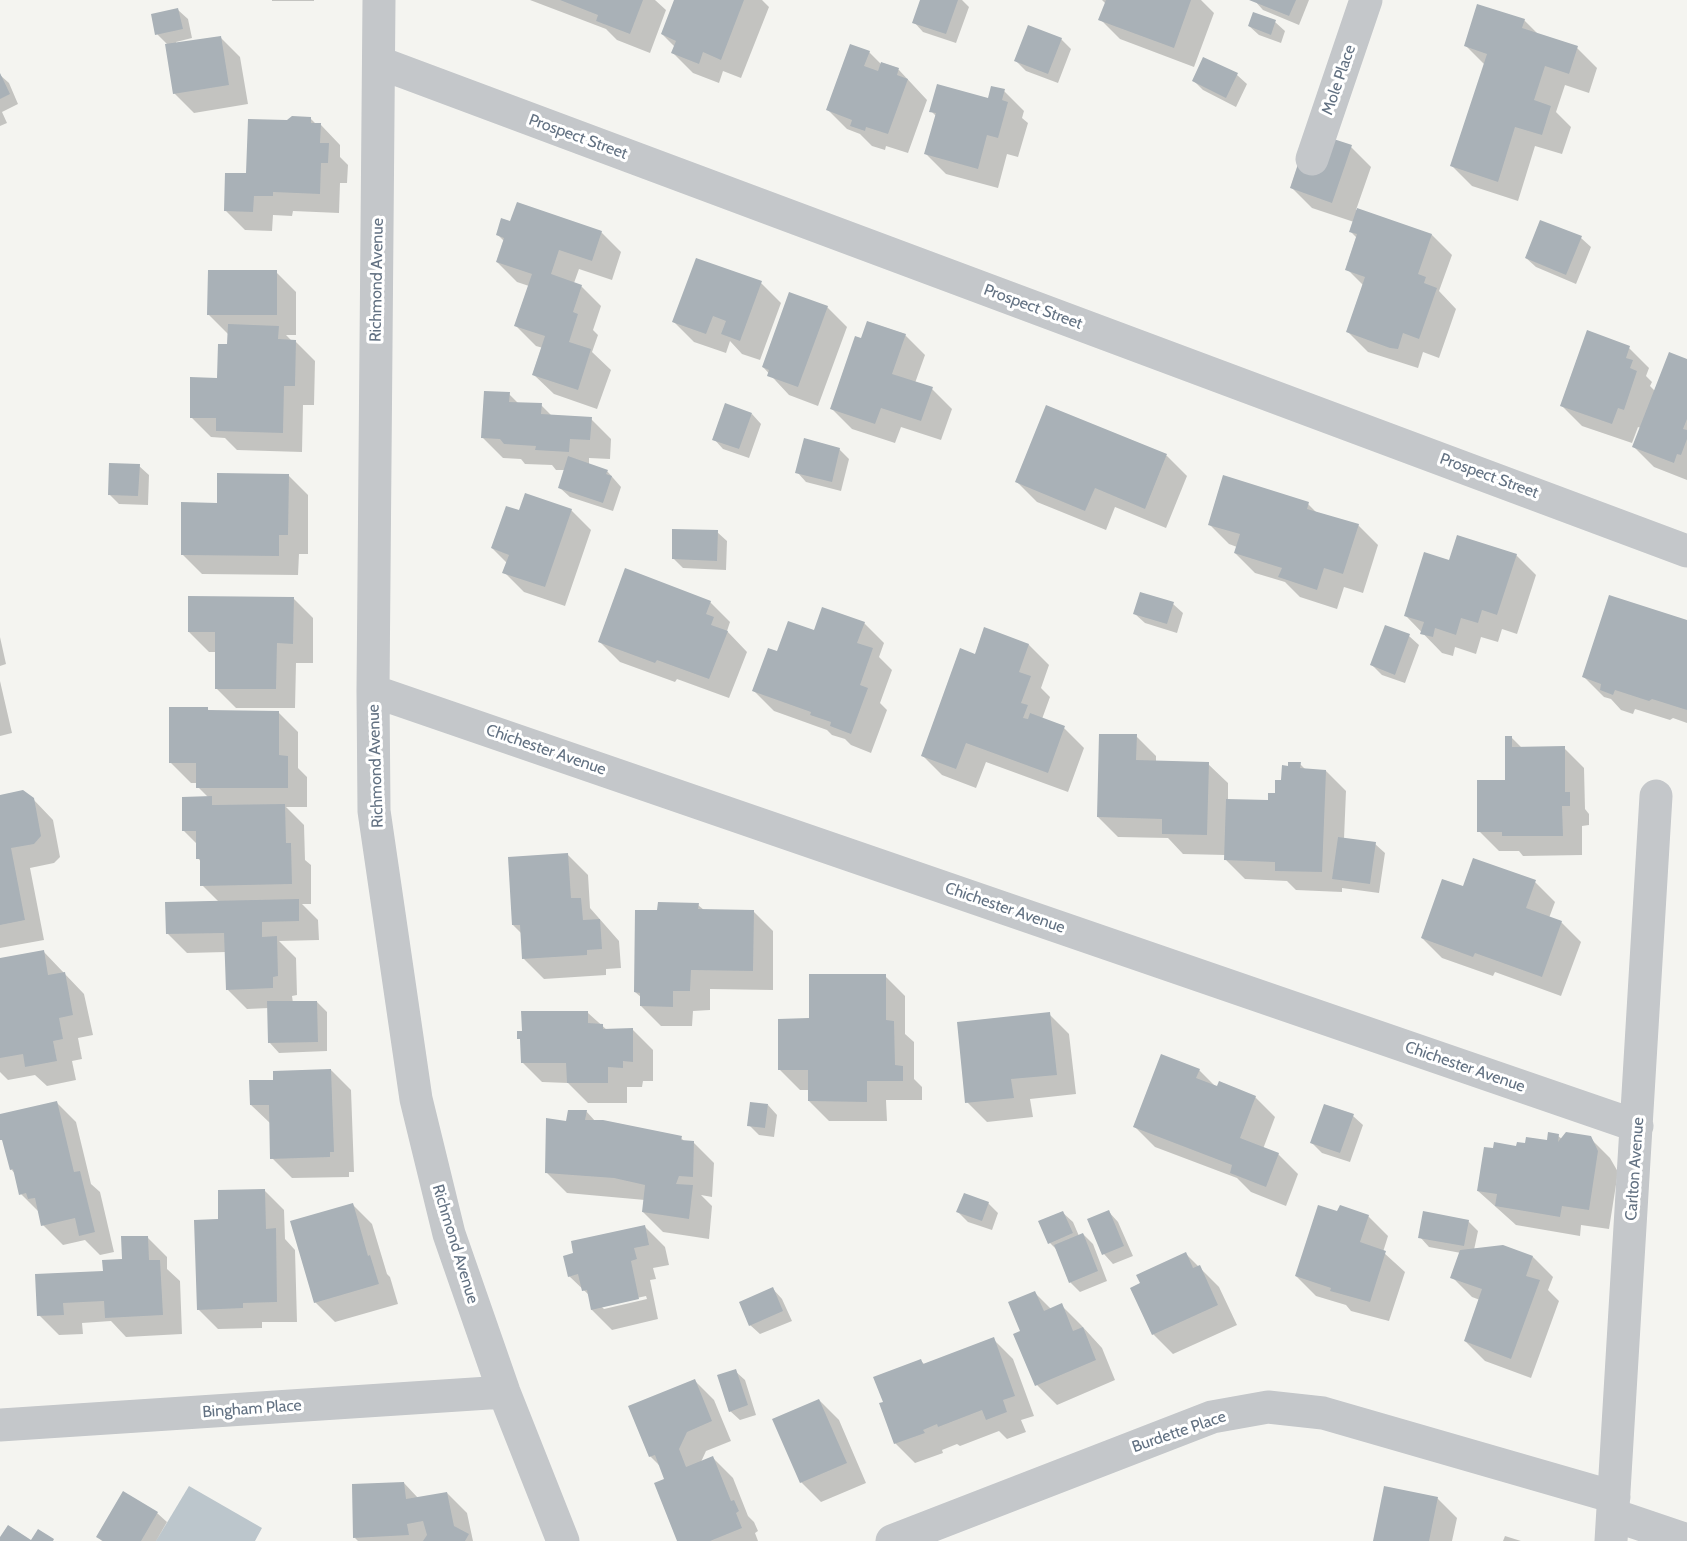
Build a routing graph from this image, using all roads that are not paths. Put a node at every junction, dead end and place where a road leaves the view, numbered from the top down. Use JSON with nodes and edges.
{"nodes":[{"id":1,"x":379,"y":0,"type":"edge"},
{"id":2,"x":1366,"y":0,"type":"edge"},
{"id":3,"x":380,"y":63,"type":"junction"},
{"id":4,"x":1312,"y":159,"type":"dead end"},
{"id":5,"x":1687,"y":550,"type":"edge"},
{"id":6,"x":373,"y":691,"type":"junction"},
{"id":7,"x":1656,"y":796,"type":"dead end"},
{"id":8,"x":1637,"y":1126,"type":"junction"},
{"id":9,"x":504,"y":1392,"type":"junction"},
{"id":10,"x":0,"y":1425,"type":"edge"},
{"id":11,"x":1613,"y":1518,"type":"edge"},
{"id":12,"x":1687,"y":1540,"type":"edge"},
{"id":13,"x":563,"y":1541,"type":"edge"},
{"id":14,"x":892,"y":1541,"type":"edge"}],
"edges":[{"from":1,"to":3,"type":"street","name":"Richmond Avenue"},
{"from":2,"to":4,"type":"street","name":"Mole Place"},
{"from":3,"to":5,"type":"street","name":"Prospect Street"},
{"from":3,"to":6,"type":"street","name":"Richmond Avenue"},
{"from":6,"to":8,"type":"street","name":"Chichester Avenue"},
{"from":6,"to":9,"type":"street","name":"Richmond Avenue"},
{"from":7,"to":8,"type":"street","name":"Carlton Avenue"},
{"from":8,"to":11,"type":"street","name":"Carlton Avenue"},
{"from":9,"to":10,"type":"street","name":"Bingham Place"},
{"from":9,"to":13,"type":"street","name":"Richmond Avenue"},
{"from":11,"to":12,"type":"street","name":"Burdette Place"},
{"from":11,"to":14,"type":"street","name":"Burdette Place"}]}
